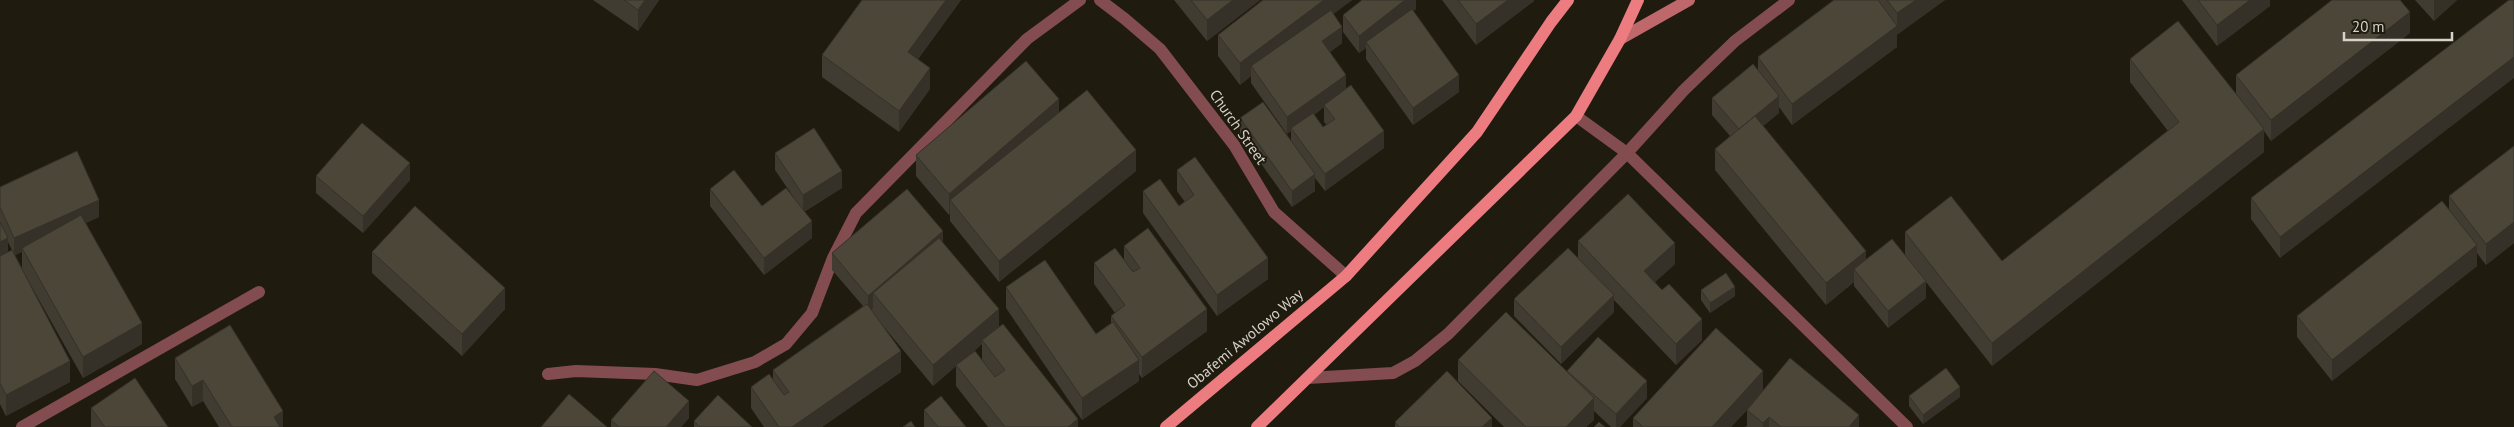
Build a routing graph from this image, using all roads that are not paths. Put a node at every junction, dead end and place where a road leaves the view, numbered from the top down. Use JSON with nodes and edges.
{"nodes":[{"id":1,"x":1080,"y":0,"type":"edge"},
{"id":2,"x":1100,"y":0,"type":"edge"},
{"id":3,"x":1568,"y":0,"type":"edge"},
{"id":4,"x":1638,"y":0,"type":"edge"},
{"id":5,"x":1689,"y":0,"type":"edge"},
{"id":6,"x":1789,"y":0,"type":"edge"},
{"id":7,"x":1620,"y":39,"type":"junction"},
{"id":8,"x":1576,"y":116,"type":"junction"},
{"id":9,"x":1627,"y":153,"type":"junction"},
{"id":10,"x":1346,"y":276,"type":"junction"},
{"id":11,"x":259,"y":292,"type":"dead end"},
{"id":12,"x":548,"y":374,"type":"dead end"},
{"id":13,"x":1308,"y":378,"type":"junction"},
{"id":14,"x":22,"y":427,"type":"edge"},
{"id":15,"x":1166,"y":427,"type":"edge"},
{"id":16,"x":1257,"y":427,"type":"edge"},
{"id":17,"x":1907,"y":427,"type":"edge"}],
"edges":[{"from":1,"to":12,"type":"street"},
{"from":2,"to":10,"type":"street","name":"Church Street"},
{"from":3,"to":10,"type":"main road","name":"Obafemi Awolowo Way"},
{"from":4,"to":7,"type":"main road"},
{"from":5,"to":7,"type":"main road"},
{"from":6,"to":9,"type":"street"},
{"from":7,"to":8,"type":"main road"},
{"from":8,"to":9,"type":"street"},
{"from":8,"to":13,"type":"main road"},
{"from":9,"to":13,"type":"street"},
{"from":9,"to":17,"type":"street"},
{"from":10,"to":15,"type":"main road","name":"Obafemi Awolowo Way"},
{"from":11,"to":14,"type":"street"},
{"from":13,"to":16,"type":"main road"}]}
